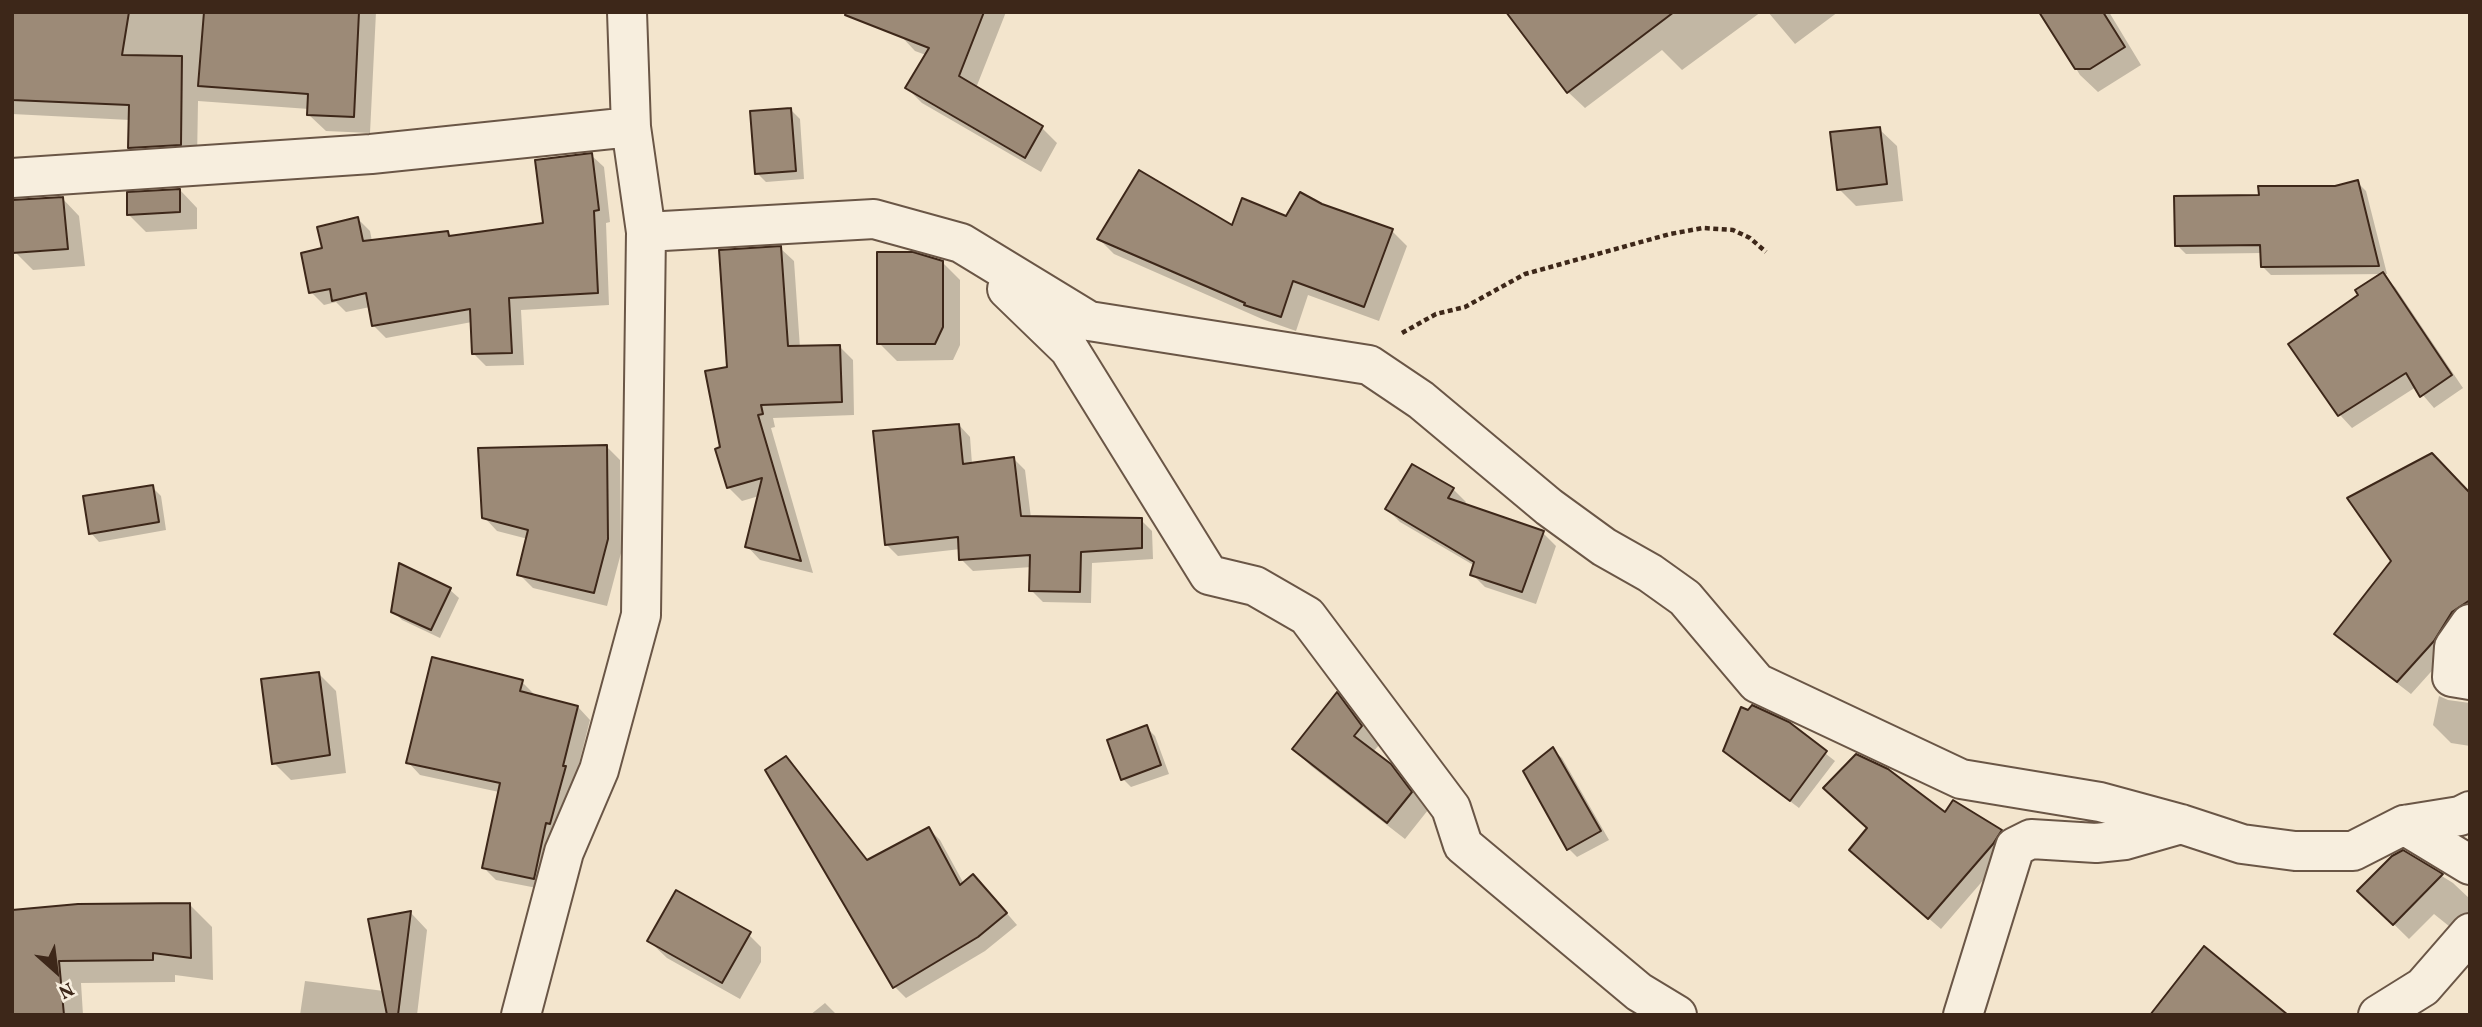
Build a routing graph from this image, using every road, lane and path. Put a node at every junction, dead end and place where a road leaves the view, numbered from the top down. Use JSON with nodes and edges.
{"nodes":[{"id":1,"x":627,"y":12,"type":"edge"},
{"id":2,"x":631,"y":127,"type":"junction"},
{"id":3,"x":12,"y":178,"type":"edge"},
{"id":4,"x":646,"y":232,"type":"junction"},
{"id":5,"x":961,"y":243,"type":"junction"},
{"id":6,"x":1766,"y":253,"type":"dead end"},
{"id":7,"x":1368,"y":365,"type":"junction"},
{"id":8,"x":2470,"y":624,"type":"edge"},
{"id":9,"x":2470,"y":680,"type":"edge"},
{"id":10,"x":2470,"y":811,"type":"edge"},
{"id":11,"x":2181,"y":824,"type":"junction"},
{"id":12,"x":2404,"y":825,"type":"junction"},
{"id":13,"x":2470,"y":865,"type":"edge"},
{"id":14,"x":2470,"y":933,"type":"edge"},
{"id":15,"x":521,"y":1015,"type":"edge"},
{"id":16,"x":1677,"y":1015,"type":"edge"},
{"id":17,"x":1963,"y":1015,"type":"edge"},
{"id":18,"x":2378,"y":1015,"type":"edge"}],
"edges":[{"from":1,"to":2,"type":"street"},
{"from":2,"to":3,"type":"street"},
{"from":2,"to":4,"type":"street"},
{"from":4,"to":5,"type":"street"},
{"from":4,"to":15,"type":"street"},
{"from":5,"to":7,"type":"street"},
{"from":5,"to":16,"type":"street"},
{"from":6,"to":7,"type":"path"},
{"from":7,"to":11,"type":"street"},
{"from":8,"to":9,"type":"street"},
{"from":10,"to":12,"type":"street"},
{"from":11,"to":12,"type":"street"},
{"from":11,"to":17,"type":"street"},
{"from":12,"to":13,"type":"street"},
{"from":14,"to":18,"type":"street"}]}
